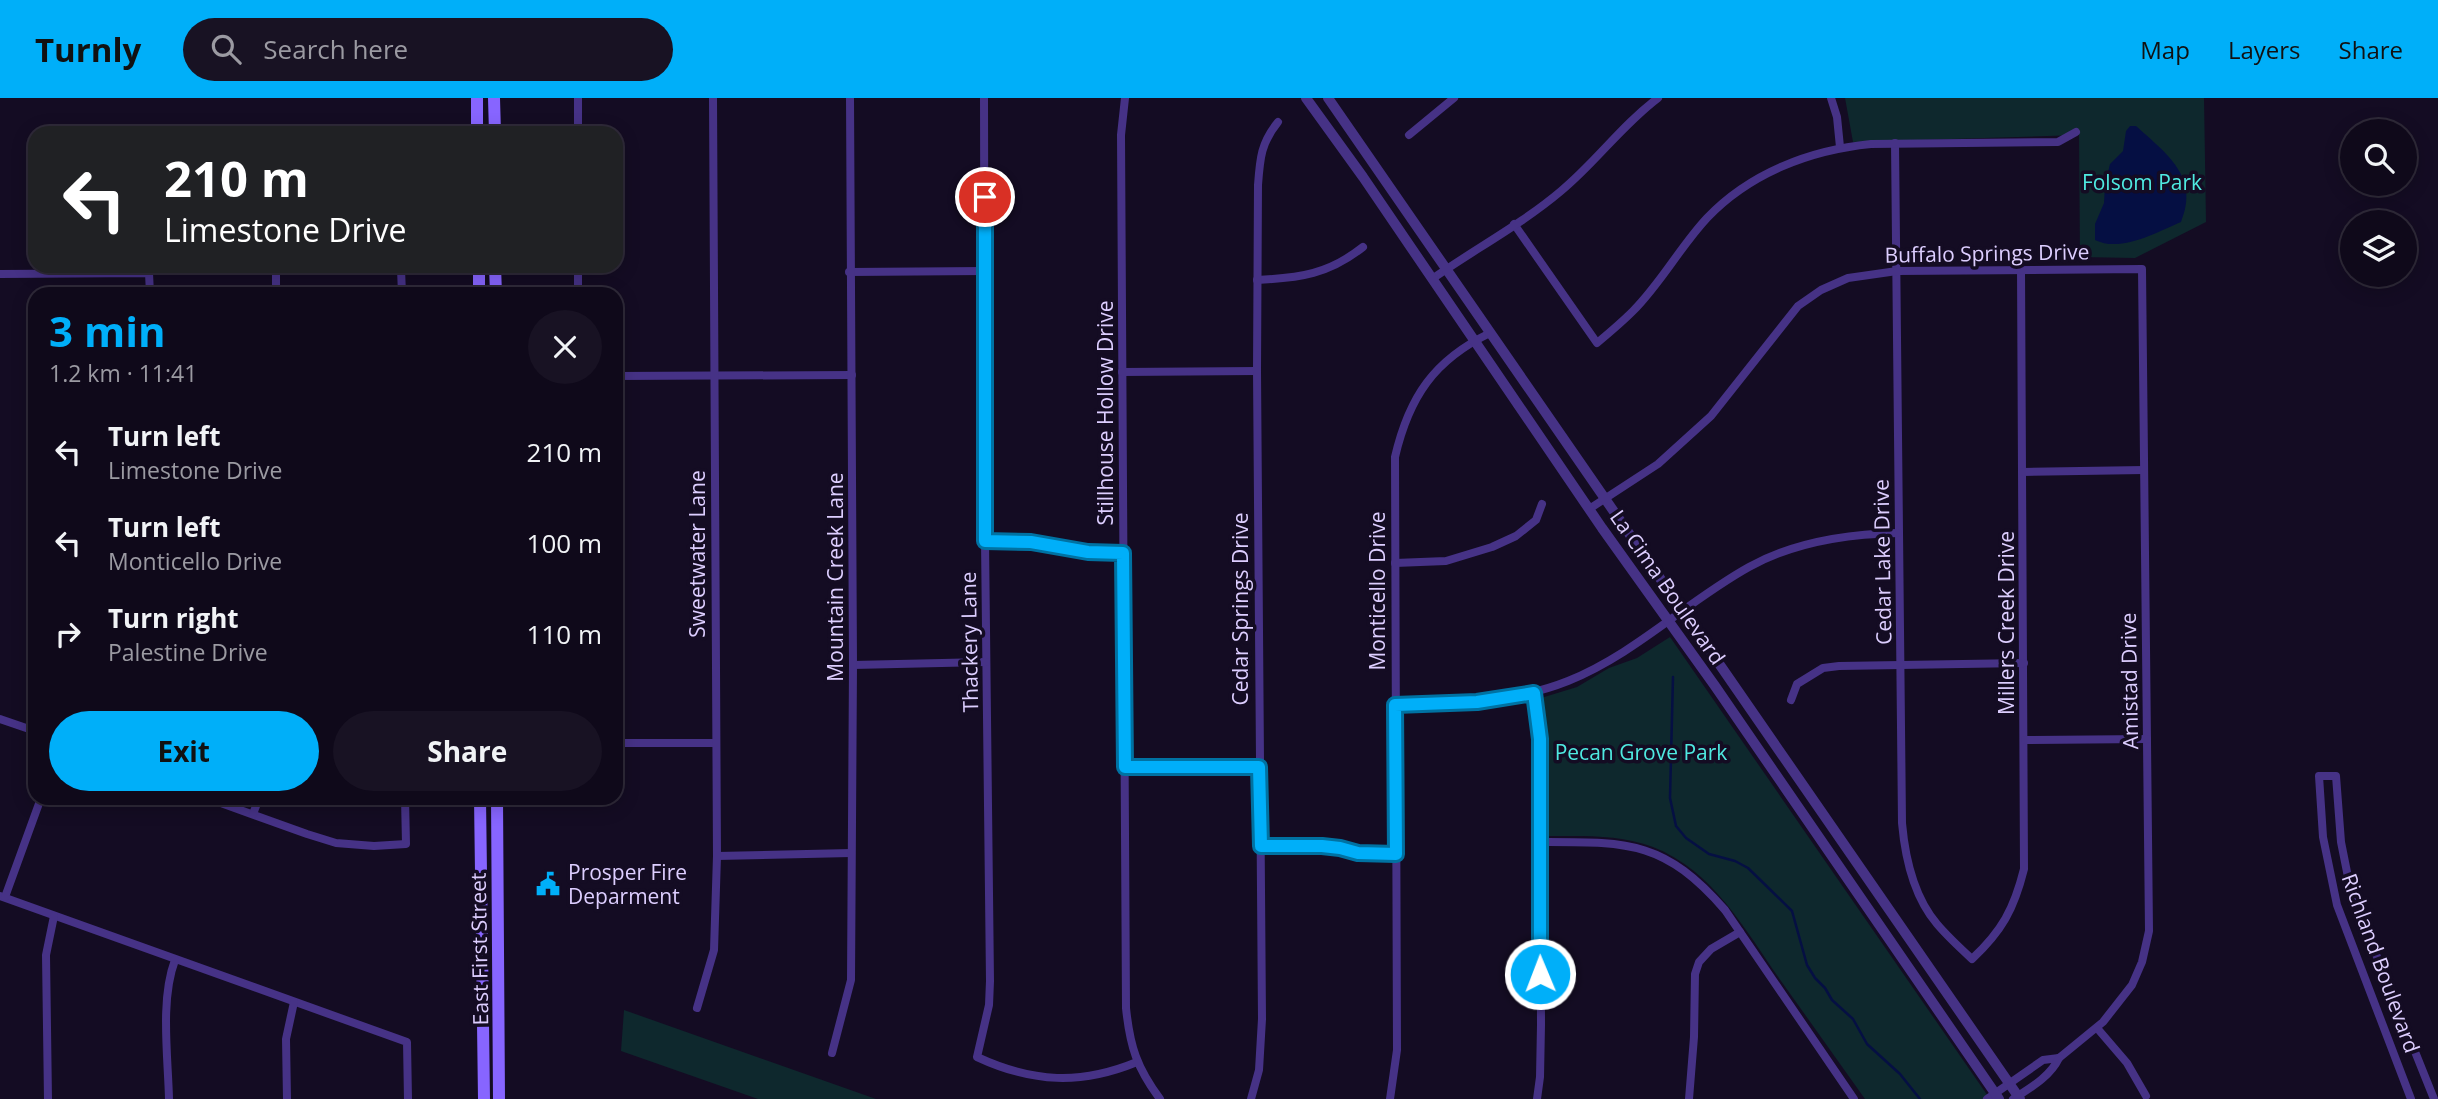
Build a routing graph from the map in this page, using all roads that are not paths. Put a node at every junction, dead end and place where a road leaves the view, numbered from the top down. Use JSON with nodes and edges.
{"nodes":[{"id":1,"x":477,"y":98,"type":"edge"},
{"id":2,"x":494,"y":98,"type":"edge"},
{"id":3,"x":578,"y":98,"type":"edge"},
{"id":4,"x":713,"y":98,"type":"edge"},
{"id":5,"x":850,"y":98,"type":"edge"},
{"id":6,"x":985,"y":98,"type":"edge"},
{"id":7,"x":1125,"y":98,"type":"edge"},
{"id":8,"x":1306,"y":98,"type":"edge"},
{"id":9,"x":1328,"y":98,"type":"edge"},
{"id":10,"x":1454,"y":98,"type":"edge"},
{"id":11,"x":1658,"y":98,"type":"edge"},
{"id":12,"x":1831,"y":98,"type":"edge"},
{"id":13,"x":1278,"y":122,"type":"dead end"},
{"id":14,"x":477,"y":126,"type":"edge"},
{"id":15,"x":495,"y":126,"type":"edge"},
{"id":16,"x":578,"y":126,"type":"edge"},
{"id":17,"x":2076,"y":132,"type":"dead end"},
{"id":18,"x":1409,"y":135,"type":"dead end"},
{"id":19,"x":1895,"y":143,"type":"junction"},
{"id":20,"x":1840,"y":147,"type":"junction"},
{"id":21,"x":1514,"y":224,"type":"junction"},
{"id":22,"x":1363,"y":247,"type":"dead end"},
{"id":23,"x":1446,"y":269,"type":"junction"},
{"id":24,"x":2142,"y":269,"type":"joint"},
{"id":25,"x":2021,"y":270,"type":"junction"},
{"id":26,"x":985,"y":271,"type":"junction"},
{"id":27,"x":1897,"y":271,"type":"junction"},
{"id":28,"x":849,"y":272,"type":"junction"},
{"id":29,"x":149,"y":273,"type":"edge"},
{"id":30,"x":0,"y":274,"type":"edge"},
{"id":31,"x":1432,"y":279,"type":"junction"},
{"id":32,"x":1257,"y":280,"type":"junction"},
{"id":33,"x":1490,"y":332,"type":"junction"},
{"id":34,"x":1475,"y":340,"type":"junction"},
{"id":35,"x":1257,"y":371,"type":"junction"},
{"id":36,"x":1122,"y":372,"type":"junction"},
{"id":37,"x":852,"y":375,"type":"junction"},
{"id":38,"x":623,"y":376,"type":"edge"},
{"id":39,"x":714,"y":376,"type":"junction"},
{"id":40,"x":2144,"y":470,"type":"junction"},
{"id":41,"x":2023,"y":472,"type":"junction"},
{"id":42,"x":1605,"y":499,"type":"junction"},
{"id":43,"x":1542,"y":503,"type":"dead end"},
{"id":44,"x":1589,"y":509,"type":"junction"},
{"id":45,"x":1898,"y":533,"type":"junction"},
{"id":46,"x":985,"y":541,"type":"junction"},
{"id":47,"x":1123,"y":553,"type":"junction"},
{"id":48,"x":1395,"y":564,"type":"junction"},
{"id":49,"x":1683,"y":611,"type":"junction"},
{"id":50,"x":1669,"y":622,"type":"junction"},
{"id":51,"x":986,"y":662,"type":"junction"},
{"id":52,"x":2024,"y":663,"type":"junction"},
{"id":53,"x":1900,"y":664,"type":"junction"},
{"id":54,"x":853,"y":665,"type":"junction"},
{"id":55,"x":1534,"y":693,"type":"junction"},
{"id":56,"x":1791,"y":700,"type":"dead end"},
{"id":57,"x":1395,"y":705,"type":"junction"},
{"id":58,"x":0,"y":719,"type":"edge"},
{"id":59,"x":28,"y":729,"type":"edge"},
{"id":60,"x":2147,"y":738,"type":"junction"},
{"id":61,"x":2025,"y":740,"type":"junction"},
{"id":62,"x":623,"y":743,"type":"edge"},
{"id":63,"x":715,"y":743,"type":"junction"},
{"id":64,"x":1125,"y":767,"type":"junction"},
{"id":65,"x":1259,"y":767,"type":"junction"},
{"id":66,"x":38,"y":805,"type":"edge"},
{"id":67,"x":227,"y":805,"type":"edge"},
{"id":68,"x":256,"y":805,"type":"edge"},
{"id":69,"x":405,"y":805,"type":"edge"},
{"id":70,"x":480,"y":805,"type":"edge"},
{"id":71,"x":497,"y":805,"type":"edge"},
{"id":72,"x":253,"y":814,"type":"junction"},
{"id":73,"x":1540,"y":842,"type":"junction"},
{"id":74,"x":1261,"y":846,"type":"junction"},
{"id":75,"x":481,"y":849,"type":"junction"},
{"id":76,"x":497,"y":849,"type":"junction"},
{"id":77,"x":851,"y":853,"type":"junction"},
{"id":78,"x":1396,"y":854,"type":"junction"},
{"id":79,"x":717,"y":856,"type":"junction"},
{"id":80,"x":2,"y":897,"type":"edge"},
{"id":81,"x":481,"y":910,"type":"junction"},
{"id":82,"x":497,"y":910,"type":"junction"},
{"id":83,"x":54,"y":916,"type":"junction"},
{"id":84,"x":1740,"y":932,"type":"junction"},
{"id":85,"x":1972,"y":959,"type":"joint"},
{"id":86,"x":175,"y":960,"type":"junction"},
{"id":87,"x":295,"y":1002,"type":"junction"},
{"id":88,"x":697,"y":1008,"type":"dead end"},
{"id":89,"x":484,"y":1023,"type":"junction"},
{"id":90,"x":499,"y":1023,"type":"junction"},
{"id":91,"x":2097,"y":1028,"type":"junction"},
{"id":92,"x":832,"y":1053,"type":"dead end"},
{"id":93,"x":2059,"y":1058,"type":"junction"},
{"id":94,"x":1137,"y":1062,"type":"junction"},
{"id":95,"x":2010,"y":1084,"type":"junction"},
{"id":96,"x":2146,"y":1096,"type":"dead end"},
{"id":97,"x":1994,"y":1097,"type":"edge"},
{"id":98,"x":2017,"y":1098,"type":"edge"},
{"id":99,"x":48,"y":1099,"type":"edge"},
{"id":100,"x":169,"y":1099,"type":"edge"},
{"id":101,"x":287,"y":1099,"type":"edge"},
{"id":102,"x":408,"y":1099,"type":"edge"},
{"id":103,"x":484,"y":1099,"type":"edge"},
{"id":104,"x":499,"y":1099,"type":"edge"},
{"id":105,"x":1160,"y":1099,"type":"edge"},
{"id":106,"x":1251,"y":1099,"type":"edge"},
{"id":107,"x":1390,"y":1099,"type":"edge"},
{"id":108,"x":1537,"y":1099,"type":"edge"},
{"id":109,"x":1689,"y":1099,"type":"edge"},
{"id":110,"x":1854,"y":1099,"type":"edge"},
{"id":111,"x":2411,"y":1099,"type":"edge"},
{"id":112,"x":2434,"y":1099,"type":"edge"}],
"edges":[{"from":1,"to":14,"type":"main road"},
{"from":2,"to":15,"type":"main road"},
{"from":3,"to":16,"type":"street"},
{"from":4,"to":39,"type":"street","name":"Sweetwater Lane"},
{"from":5,"to":28,"type":"street","name":"Mountain Creek Lane"},
{"from":6,"to":26,"type":"street","name":"Thackery Lane"},
{"from":7,"to":36,"type":"street","name":"Stillhouse Hollow Drive"},
{"from":8,"to":31,"type":"street","name":"La Cima Boulevard"},
{"from":9,"to":23,"type":"street","name":"La Cima Boulevard"},
{"from":10,"to":18,"type":"street"},
{"from":11,"to":21,"type":"street"},
{"from":12,"to":20,"type":"street"},
{"from":13,"to":32,"type":"street","name":"Cedar Springs Drive"},
{"from":17,"to":19,"type":"street"},
{"from":19,"to":20,"type":"street"},
{"from":19,"to":27,"type":"street","name":"Cedar Lake Drive"},
{"from":20,"to":21,"type":"street"},
{"from":21,"to":23,"type":"street"},
{"from":22,"to":32,"type":"street"},
{"from":23,"to":31,"type":"street"},
{"from":23,"to":33,"type":"street","name":"La Cima Boulevard"},
{"from":24,"to":25,"type":"street","name":"Buffalo Springs Drive"},
{"from":24,"to":40,"type":"street","name":"Amistad Drive"},
{"from":25,"to":27,"type":"street","name":"Buffalo Springs Drive"},
{"from":25,"to":41,"type":"street","name":"Millers Creek Drive"},
{"from":26,"to":28,"type":"street"},
{"from":26,"to":46,"type":"street","name":"Thackery Lane"},
{"from":27,"to":42,"type":"street","name":"Buffalo Springs Drive"},
{"from":27,"to":45,"type":"street","name":"Cedar Lake Drive"},
{"from":28,"to":37,"type":"street","name":"Mountain Creek Lane"},
{"from":29,"to":30,"type":"street"},
{"from":31,"to":34,"type":"street","name":"La Cima Boulevard"},
{"from":32,"to":35,"type":"street","name":"Cedar Springs Drive"},
{"from":33,"to":34,"type":"street","name":"Monticello Drive"},
{"from":33,"to":42,"type":"street","name":"La Cima Boulevard"},
{"from":34,"to":44,"type":"street","name":"La Cima Boulevard"},
{"from":34,"to":48,"type":"street","name":"Monticello Drive"},
{"from":35,"to":36,"type":"street"},
{"from":35,"to":65,"type":"street","name":"Cedar Springs Drive"},
{"from":36,"to":47,"type":"street","name":"Stillhouse Hollow Drive"},
{"from":37,"to":39,"type":"street"},
{"from":37,"to":54,"type":"street","name":"Mountain Creek Lane"},
{"from":38,"to":39,"type":"street"},
{"from":39,"to":63,"type":"street","name":"Sweetwater Lane"},
{"from":40,"to":41,"type":"street"},
{"from":40,"to":60,"type":"street","name":"Amistad Drive"},
{"from":41,"to":52,"type":"street","name":"Millers Creek Drive"},
{"from":42,"to":44,"type":"street","name":"Buffalo Springs Drive"},
{"from":42,"to":49,"type":"street","name":"La Cima Boulevard"},
{"from":43,"to":48,"type":"street"},
{"from":44,"to":50,"type":"street","name":"La Cima Boulevard"},
{"from":45,"to":49,"type":"street"},
{"from":45,"to":53,"type":"street","name":"Cedar Lake Drive"},
{"from":46,"to":47,"type":"street"},
{"from":46,"to":51,"type":"street","name":"Thackery Lane"},
{"from":47,"to":64,"type":"street","name":"Stillhouse Hollow Drive"},
{"from":48,"to":57,"type":"street","name":"Monticello Drive"},
{"from":49,"to":50,"type":"street"},
{"from":49,"to":95,"type":"street","name":"La Cima Boulevard"},
{"from":50,"to":55,"type":"street"},
{"from":50,"to":97,"type":"street","name":"La Cima Boulevard"},
{"from":51,"to":54,"type":"street"},
{"from":51,"to":94,"type":"street","name":"Thackery Lane"},
{"from":52,"to":53,"type":"street"},
{"from":52,"to":61,"type":"street","name":"Millers Creek Drive"},
{"from":53,"to":56,"type":"street"},
{"from":53,"to":85,"type":"street","name":"Cedar Lake Drive"},
{"from":54,"to":77,"type":"street","name":"Mountain Creek Lane"},
{"from":55,"to":57,"type":"street"},
{"from":55,"to":73,"type":"street"},
{"from":57,"to":78,"type":"street","name":"Monticello Drive"},
{"from":58,"to":59,"type":"street"},
{"from":60,"to":61,"type":"street"},
{"from":60,"to":91,"type":"street","name":"Amistad Drive"},
{"from":61,"to":85,"type":"street","name":"Millers Creek Drive"},
{"from":62,"to":63,"type":"street"},
{"from":63,"to":79,"type":"street","name":"Sweetwater Lane"},
{"from":64,"to":65,"type":"street"},
{"from":64,"to":94,"type":"street","name":"Stillhouse Hollow Drive"},
{"from":65,"to":74,"type":"street","name":"Cedar Springs Drive"},
{"from":66,"to":80,"type":"street"},
{"from":67,"to":72,"type":"street"},
{"from":68,"to":72,"type":"street"},
{"from":69,"to":72,"type":"street"},
{"from":70,"to":75,"type":"main road","name":"East First Street"},
{"from":71,"to":76,"type":"main road","name":"East First Street"},
{"from":73,"to":84,"type":"street"},
{"from":73,"to":108,"type":"street"},
{"from":74,"to":78,"type":"street"},
{"from":74,"to":106,"type":"street","name":"Cedar Springs Drive"},
{"from":75,"to":76,"type":"main road"},
{"from":75,"to":81,"type":"main road","name":"East First Street"},
{"from":76,"to":82,"type":"main road","name":"East First Street"},
{"from":77,"to":79,"type":"street"},
{"from":77,"to":92,"type":"street","name":"Mountain Creek Lane"},
{"from":78,"to":107,"type":"street","name":"Monticello Drive"},
{"from":79,"to":88,"type":"street","name":"Sweetwater Lane"},
{"from":80,"to":83,"type":"street"},
{"from":81,"to":82,"type":"main road"},
{"from":81,"to":89,"type":"main road","name":"East First Street"},
{"from":82,"to":90,"type":"main road","name":"East First Street"},
{"from":83,"to":86,"type":"street"},
{"from":83,"to":99,"type":"street"},
{"from":84,"to":109,"type":"street"},
{"from":84,"to":110,"type":"street"},
{"from":86,"to":87,"type":"street"},
{"from":86,"to":100,"type":"street"},
{"from":87,"to":101,"type":"street"},
{"from":87,"to":102,"type":"street"},
{"from":89,"to":90,"type":"main road"},
{"from":89,"to":103,"type":"main road","name":"East First Street"},
{"from":90,"to":104,"type":"main road","name":"East First Street"},
{"from":91,"to":93,"type":"street","name":"Amistad Drive"},
{"from":91,"to":96,"type":"street"},
{"from":93,"to":95,"type":"street","name":"Amistad Drive"},
{"from":93,"to":98,"type":"street","name":"Amistad Drive"},
{"from":94,"to":105,"type":"street"},
{"from":95,"to":97,"type":"street","name":"Amistad Drive"},
{"from":95,"to":98,"type":"street","name":"La Cima Boulevard"},
{"from":111,"to":112,"type":"street","name":"Richland Boulevard"}]}
